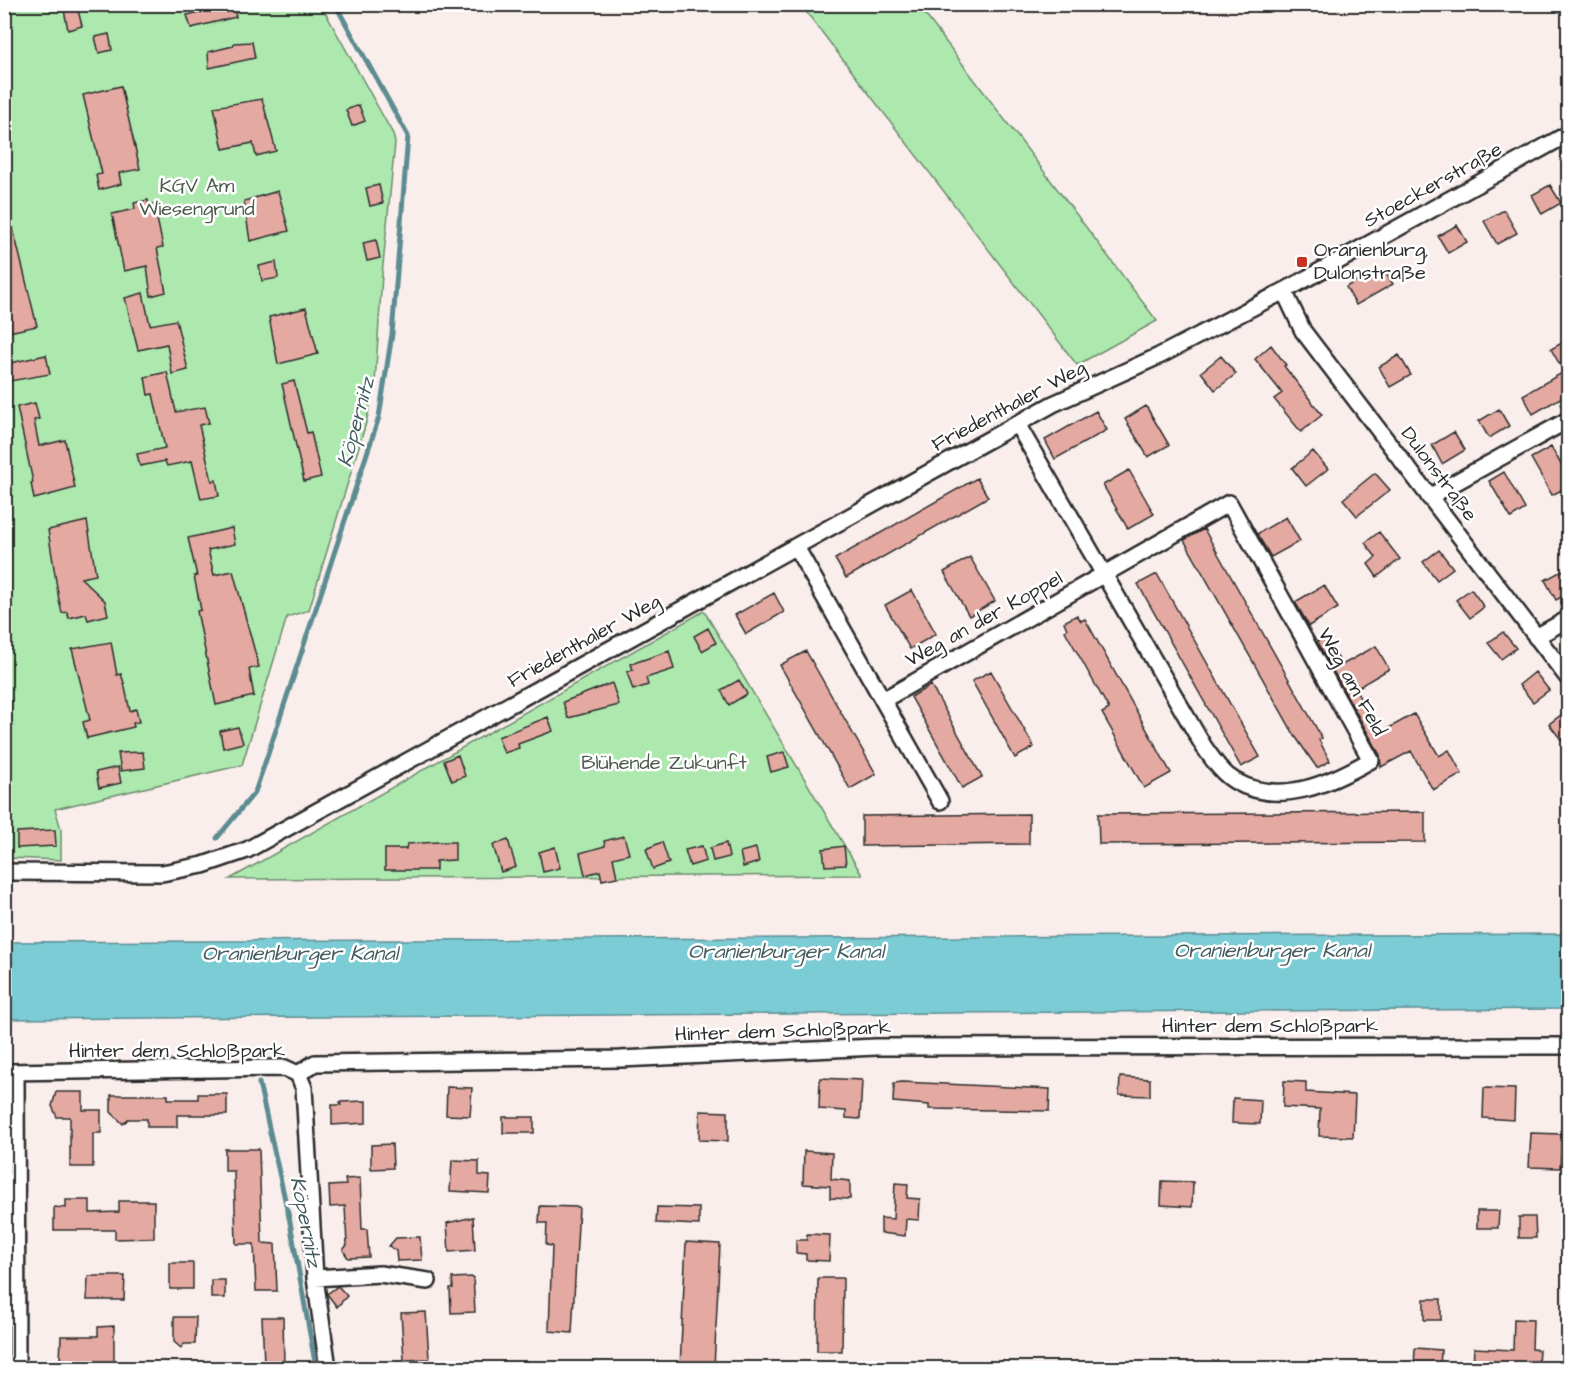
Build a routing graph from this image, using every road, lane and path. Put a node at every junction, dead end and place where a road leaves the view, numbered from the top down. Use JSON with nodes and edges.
{"nodes":[{"id":1,"x":1569,"y":134,"type":"edge"},
{"id":2,"x":1284,"y":291,"type":"junction"},
{"id":3,"x":1159,"y":356,"type":"joint"},
{"id":4,"x":1569,"y":420,"type":"edge"},
{"id":5,"x":1017,"y":424,"type":"junction"},
{"id":6,"x":1429,"y":497,"type":"junction"},
{"id":7,"x":796,"y":547,"type":"junction"},
{"id":8,"x":1105,"y":576,"type":"junction"},
{"id":9,"x":1569,"y":619,"type":"edge"},
{"id":10,"x":1536,"y":637,"type":"junction"},
{"id":11,"x":1569,"y":678,"type":"edge"},
{"id":12,"x":883,"y":700,"type":"junction"},
{"id":13,"x":940,"y":801,"type":"dead end"},
{"id":14,"x":4,"y":872,"type":"edge"},
{"id":15,"x":1569,"y":1046,"type":"edge"},
{"id":16,"x":10,"y":1072,"type":"edge"},
{"id":17,"x":298,"y":1074,"type":"junction"},
{"id":18,"x":315,"y":1278,"type":"junction"},
{"id":19,"x":428,"y":1281,"type":"dead end"},
{"id":20,"x":17,"y":1368,"type":"edge"},
{"id":21,"x":328,"y":1368,"type":"edge"}],
"edges":[{"from":1,"to":2,"type":"street","name":"Stoeckerstraße"},
{"from":2,"to":3,"type":"street","name":"Stoeckerstraße"},
{"from":2,"to":6,"type":"street","name":"Dulonstraße"},
{"from":3,"to":5,"type":"street","name":"Friedenthaler Weg"},
{"from":4,"to":6,"type":"street"},
{"from":5,"to":7,"type":"street","name":"Friedenthaler Weg"},
{"from":5,"to":8,"type":"street","name":"Weg am Feld"},
{"from":6,"to":10,"type":"street","name":"Dulonstraße"},
{"from":7,"to":12,"type":"street"},
{"from":7,"to":14,"type":"street","name":"Friedenthaler Weg"},
{"from":8,"to":8,"type":"street","name":"Weg am Feld"},
{"from":8,"to":12,"type":"street","name":"Weg an der Koppel"},
{"from":9,"to":10,"type":"street"},
{"from":10,"to":11,"type":"street","name":"Dulonstraße"},
{"from":12,"to":13,"type":"street"},
{"from":15,"to":17,"type":"street","name":"Hinter dem Schloßpark"},
{"from":16,"to":17,"type":"street","name":"Hinter dem Schloßpark"},
{"from":16,"to":20,"type":"street"},
{"from":17,"to":18,"type":"street"},
{"from":18,"to":19,"type":"street"},
{"from":18,"to":21,"type":"street"}]}
